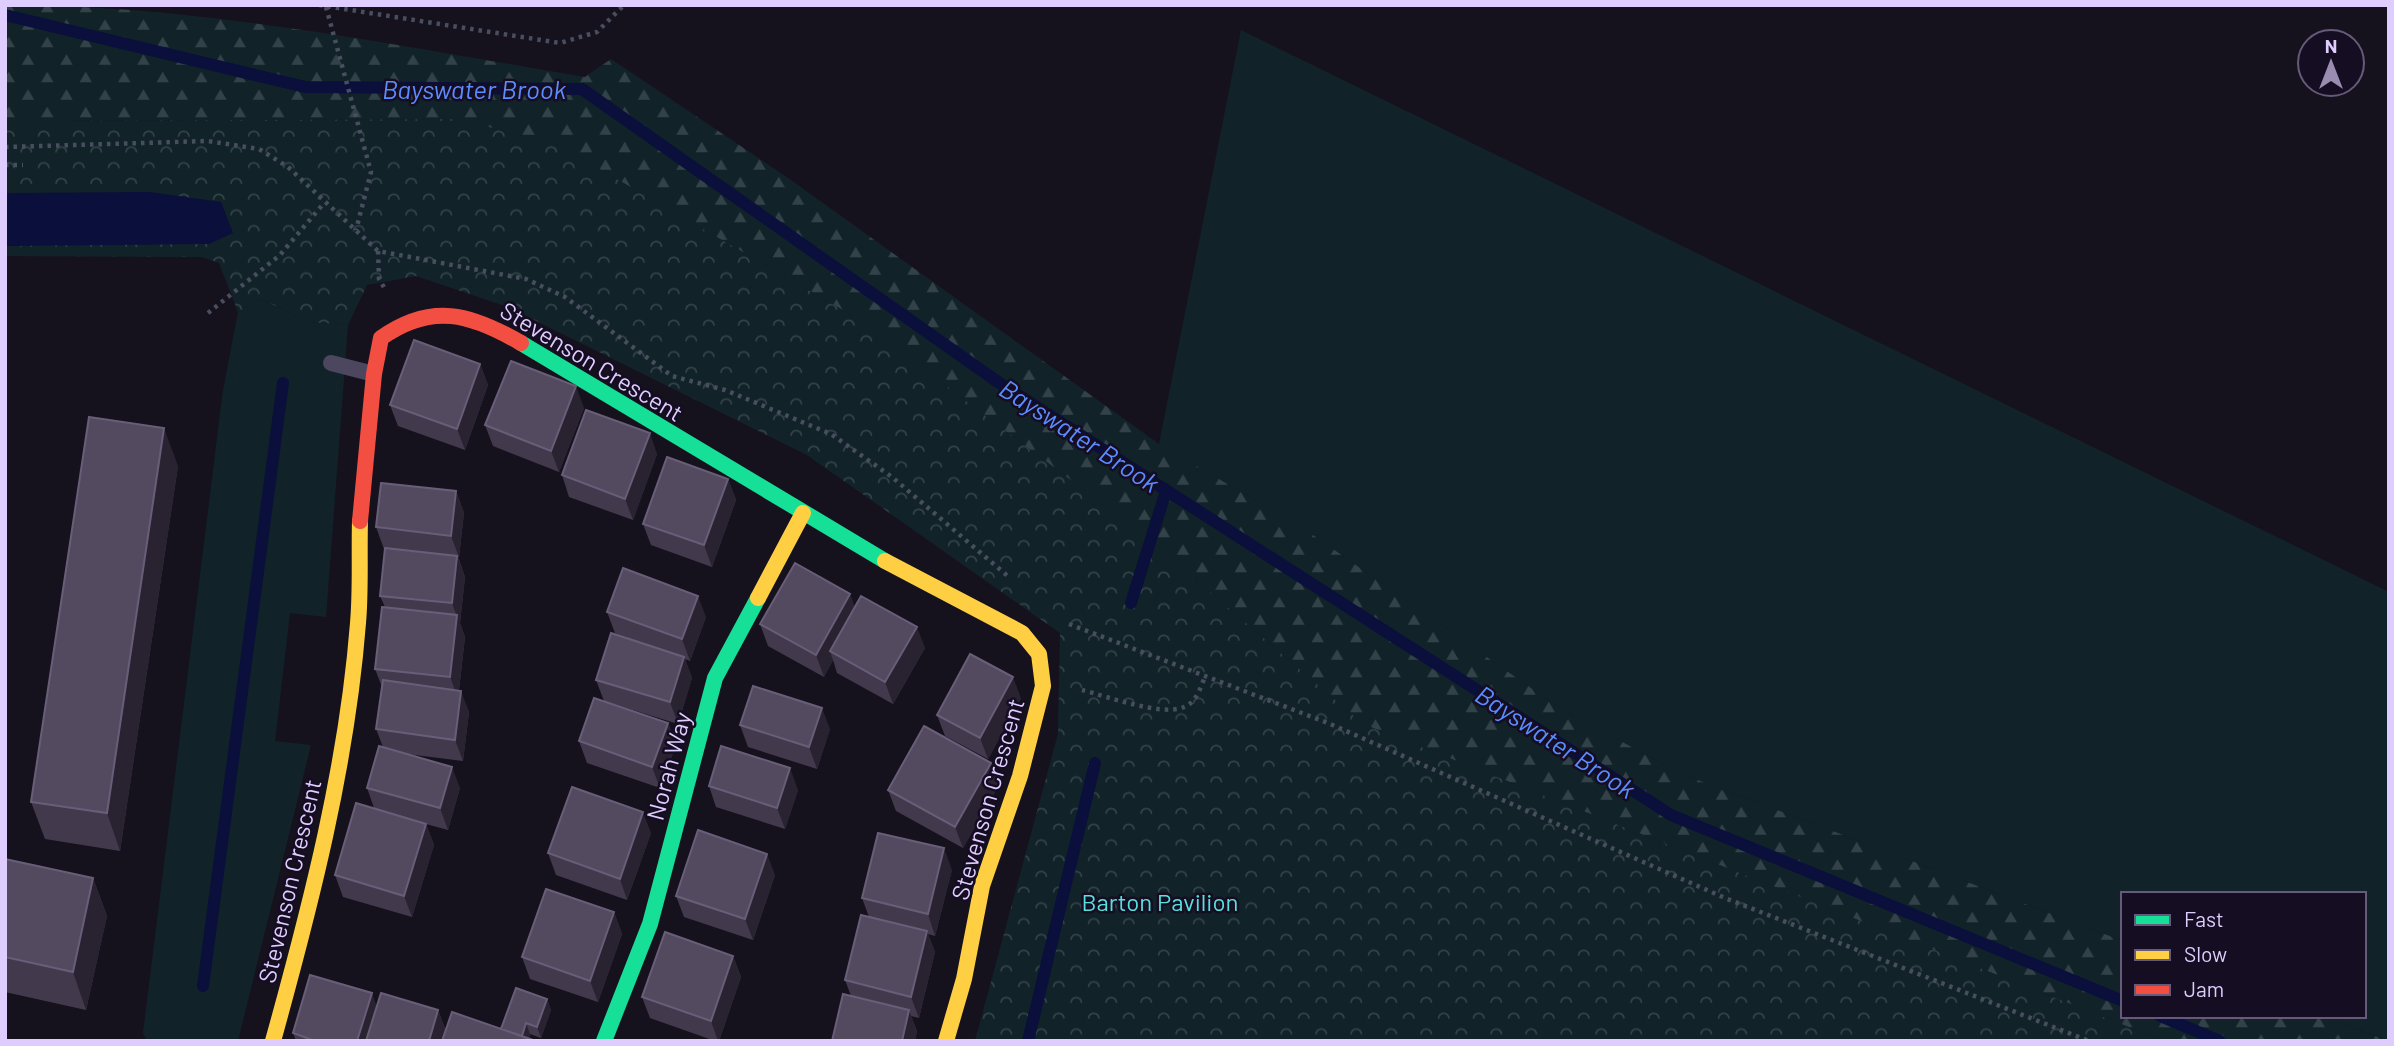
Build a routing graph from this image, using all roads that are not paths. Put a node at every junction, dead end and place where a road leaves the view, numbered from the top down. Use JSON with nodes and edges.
{"nodes":[{"id":1,"x":331,"y":363,"type":"dead end"},
{"id":2,"x":374,"y":374,"type":"junction"},
{"id":3,"x":803,"y":513,"type":"junction"},
{"id":4,"x":273,"y":1041,"type":"edge"},
{"id":5,"x":604,"y":1041,"type":"edge"},
{"id":6,"x":946,"y":1041,"type":"edge"}],
"edges":[{"from":1,"to":2,"type":"lane"},
{"from":2,"to":3,"type":"street","name":"Stevenson Crescent"},
{"from":2,"to":4,"type":"street","name":"Stevenson Crescent"},
{"from":3,"to":5,"type":"street","name":"Norah Way"},
{"from":3,"to":6,"type":"street","name":"Stevenson Crescent"}]}
